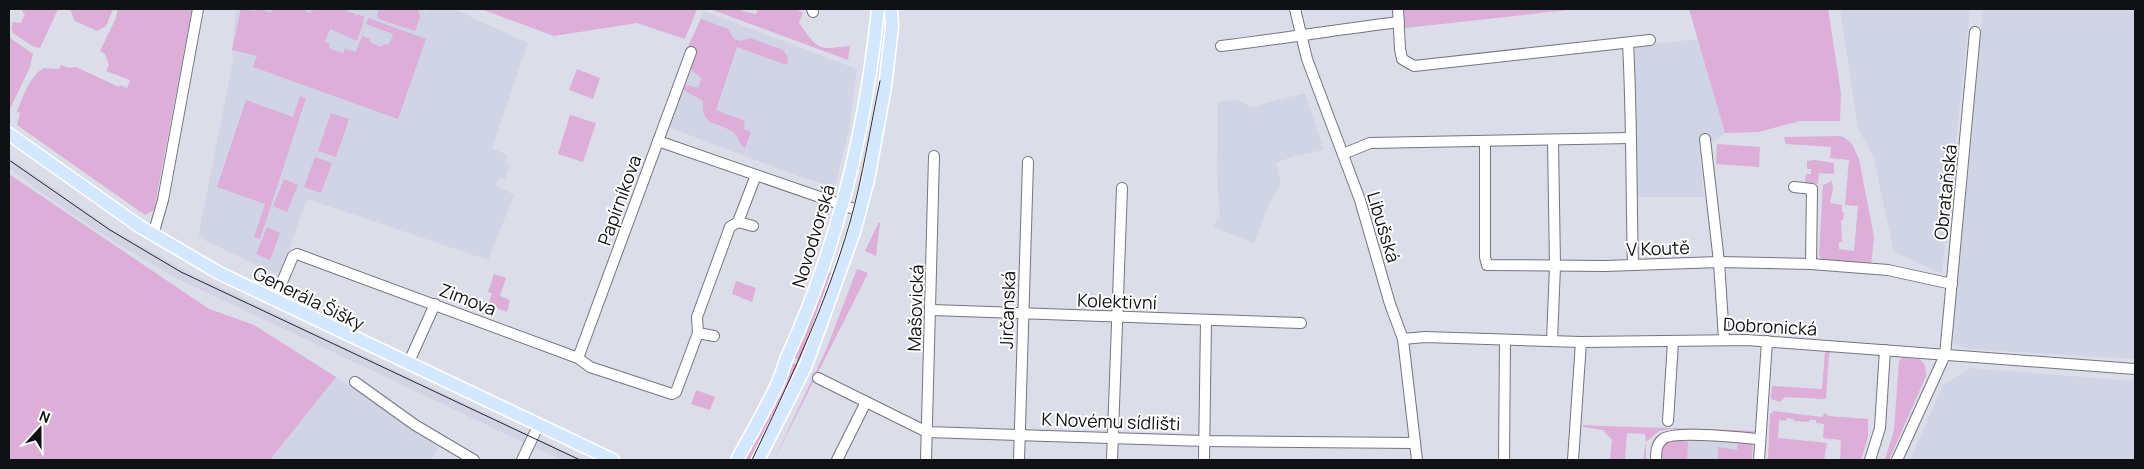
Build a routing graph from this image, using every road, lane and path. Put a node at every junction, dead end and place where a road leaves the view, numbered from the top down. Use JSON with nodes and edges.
{"nodes":[{"id":1,"x":198,"y":9,"type":"edge"},
{"id":2,"x":878,"y":9,"type":"edge"},
{"id":3,"x":891,"y":9,"type":"edge"},
{"id":4,"x":1295,"y":9,"type":"edge"},
{"id":5,"x":1398,"y":9,"type":"edge"},
{"id":6,"x":1399,"y":22,"type":"junction"},
{"id":7,"x":1976,"y":32,"type":"dead end"},
{"id":8,"x":1300,"y":36,"type":"junction"},
{"id":9,"x":1650,"y":40,"type":"dead end"},
{"id":10,"x":1628,"y":43,"type":"junction"},
{"id":11,"x":1221,"y":46,"type":"dead end"},
{"id":12,"x":690,"y":52,"type":"dead end"},
{"id":13,"x":9,"y":134,"type":"edge"},
{"id":14,"x":1630,"y":138,"type":"junction"},
{"id":15,"x":1705,"y":139,"type":"dead end"},
{"id":16,"x":1553,"y":140,"type":"junction"},
{"id":17,"x":658,"y":141,"type":"junction"},
{"id":18,"x":1485,"y":142,"type":"junction"},
{"id":19,"x":1343,"y":154,"type":"junction"},
{"id":20,"x":934,"y":156,"type":"dead end"},
{"id":21,"x":1028,"y":162,"type":"dead end"},
{"id":22,"x":756,"y":175,"type":"junction"},
{"id":23,"x":1794,"y":187,"type":"dead end"},
{"id":24,"x":1122,"y":188,"type":"dead end"},
{"id":25,"x":843,"y":205,"type":"junction"},
{"id":26,"x":860,"y":211,"type":"junction"},
{"id":27,"x":738,"y":222,"type":"junction"},
{"id":28,"x":753,"y":226,"type":"dead end"},
{"id":29,"x":153,"y":235,"type":"junction"},
{"id":30,"x":1719,"y":262,"type":"junction"},
{"id":31,"x":1811,"y":264,"type":"junction"},
{"id":32,"x":1633,"y":265,"type":"junction"},
{"id":33,"x":1555,"y":266,"type":"junction"},
{"id":34,"x":1952,"y":284,"type":"junction"},
{"id":35,"x":274,"y":301,"type":"junction"},
{"id":36,"x":435,"y":304,"type":"junction"},
{"id":37,"x":932,"y":310,"type":"junction"},
{"id":38,"x":1023,"y":314,"type":"junction"},
{"id":39,"x":1118,"y":317,"type":"junction"},
{"id":40,"x":1206,"y":321,"type":"junction"},
{"id":41,"x":1301,"y":323,"type":"dead end"},
{"id":42,"x":698,"y":333,"type":"junction"},
{"id":43,"x":714,"y":336,"type":"dead end"},
{"id":44,"x":1403,"y":339,"type":"junction"},
{"id":45,"x":1724,"y":339,"type":"junction"},
{"id":46,"x":1505,"y":340,"type":"junction"},
{"id":47,"x":1767,"y":341,"type":"junction"},
{"id":48,"x":1552,"y":342,"type":"junction"},
{"id":49,"x":1581,"y":342,"type":"junction"},
{"id":50,"x":1673,"y":342,"type":"junction"},
{"id":51,"x":1885,"y":350,"type":"junction"},
{"id":52,"x":1945,"y":355,"type":"junction"},
{"id":53,"x":578,"y":358,"type":"junction"},
{"id":54,"x":408,"y":364,"type":"junction"},
{"id":55,"x":2135,"y":369,"type":"edge"},
{"id":56,"x":818,"y":378,"type":"dead end"},
{"id":57,"x":355,"y":382,"type":"dead end"},
{"id":58,"x":866,"y":402,"type":"junction"},
{"id":59,"x":1668,"y":421,"type":"dead end"},
{"id":60,"x":538,"y":426,"type":"junction"},
{"id":61,"x":927,"y":432,"type":"junction"},
{"id":62,"x":1019,"y":435,"type":"junction"},
{"id":63,"x":1113,"y":437,"type":"junction"},
{"id":64,"x":1760,"y":439,"type":"junction"},
{"id":65,"x":1204,"y":441,"type":"junction"},
{"id":66,"x":1415,"y":443,"type":"junction"},
{"id":67,"x":474,"y":460,"type":"edge"},
{"id":68,"x":522,"y":460,"type":"edge"},
{"id":69,"x":613,"y":460,"type":"edge"},
{"id":70,"x":737,"y":460,"type":"edge"},
{"id":71,"x":758,"y":460,"type":"edge"},
{"id":72,"x":837,"y":460,"type":"edge"},
{"id":73,"x":926,"y":460,"type":"edge"},
{"id":74,"x":1019,"y":460,"type":"edge"},
{"id":75,"x":1112,"y":460,"type":"edge"},
{"id":76,"x":1204,"y":460,"type":"edge"},
{"id":77,"x":1417,"y":460,"type":"edge"},
{"id":78,"x":1504,"y":460,"type":"edge"},
{"id":79,"x":1573,"y":460,"type":"edge"},
{"id":80,"x":1656,"y":460,"type":"edge"},
{"id":81,"x":1759,"y":460,"type":"edge"},
{"id":82,"x":1870,"y":460,"type":"edge"},
{"id":83,"x":1897,"y":460,"type":"edge"}],
"edges":[{"from":1,"to":29,"type":"street"},
{"from":2,"to":25,"type":"main road","name":"Novodvorská"},
{"from":3,"to":26,"type":"main road","name":"Novodvorská"},
{"from":4,"to":8,"type":"street","name":"Libušská"},
{"from":5,"to":6,"type":"street"},
{"from":6,"to":8,"type":"street"},
{"from":6,"to":10,"type":"street"},
{"from":7,"to":34,"type":"street","name":"Obrataňská"},
{"from":8,"to":11,"type":"street"},
{"from":8,"to":19,"type":"street","name":"Libušská"},
{"from":9,"to":10,"type":"street"},
{"from":10,"to":14,"type":"street"},
{"from":12,"to":17,"type":"street","name":"Papírníkova"},
{"from":13,"to":29,"type":"main road","name":"Generála Šišky"},
{"from":14,"to":16,"type":"street"},
{"from":14,"to":32,"type":"street"},
{"from":15,"to":30,"type":"street"},
{"from":16,"to":18,"type":"street"},
{"from":16,"to":33,"type":"street"},
{"from":17,"to":22,"type":"street"},
{"from":17,"to":53,"type":"street","name":"Papírníkova"},
{"from":18,"to":19,"type":"street"},
{"from":18,"to":33,"type":"street","name":"V Koutě"},
{"from":19,"to":44,"type":"street","name":"Libušská"},
{"from":20,"to":37,"type":"street","name":"Mašovická"},
{"from":21,"to":38,"type":"street","name":"Jirčanská"},
{"from":22,"to":25,"type":"street"},
{"from":22,"to":27,"type":"street"},
{"from":23,"to":31,"type":"street"},
{"from":24,"to":39,"type":"street"},
{"from":25,"to":26,"type":"street"},
{"from":25,"to":70,"type":"main road","name":"Novodvorská"},
{"from":26,"to":71,"type":"main road","name":"Novodvorská"},
{"from":27,"to":28,"type":"street"},
{"from":27,"to":42,"type":"street"},
{"from":29,"to":35,"type":"main road","name":"Generála Šišky"},
{"from":30,"to":31,"type":"street","name":"V Koutě"},
{"from":30,"to":32,"type":"street","name":"V Koutě"},
{"from":30,"to":45,"type":"street"},
{"from":31,"to":34,"type":"street","name":"V Koutě"},
{"from":32,"to":33,"type":"street","name":"V Koutě"},
{"from":33,"to":48,"type":"street"},
{"from":34,"to":52,"type":"street","name":"Obrataňská"},
{"from":35,"to":36,"type":"street","name":"Zimova"},
{"from":35,"to":54,"type":"main road","name":"Generála Šišky"},
{"from":36,"to":53,"type":"street","name":"Zimova"},
{"from":36,"to":54,"type":"street"},
{"from":37,"to":38,"type":"street","name":"Kolektivní"},
{"from":37,"to":61,"type":"street","name":"Mašovická"},
{"from":38,"to":39,"type":"street","name":"Kolektivní"},
{"from":38,"to":62,"type":"street","name":"Jirčanská"},
{"from":39,"to":40,"type":"street","name":"Kolektivní"},
{"from":39,"to":63,"type":"street"},
{"from":40,"to":41,"type":"street","name":"Kolektivní"},
{"from":40,"to":65,"type":"street"},
{"from":42,"to":43,"type":"street"},
{"from":42,"to":53,"type":"street","name":"Zimova"},
{"from":44,"to":46,"type":"street","name":"Dobronická"},
{"from":44,"to":66,"type":"street","name":"Libušská"},
{"from":45,"to":47,"type":"street","name":"Dobronická"},
{"from":45,"to":50,"type":"street","name":"Dobronická"},
{"from":46,"to":48,"type":"street","name":"Dobronická"},
{"from":46,"to":78,"type":"street"},
{"from":47,"to":51,"type":"street","name":"Dobronická"},
{"from":47,"to":64,"type":"street"},
{"from":48,"to":49,"type":"street","name":"Dobronická"},
{"from":49,"to":50,"type":"street","name":"Dobronická"},
{"from":49,"to":79,"type":"street"},
{"from":50,"to":59,"type":"street"},
{"from":51,"to":52,"type":"street","name":"Dobronická"},
{"from":51,"to":82,"type":"street"},
{"from":52,"to":55,"type":"street","name":"Dobronická"},
{"from":52,"to":83,"type":"street","name":"Obrataňská"},
{"from":54,"to":60,"type":"main road","name":"Generála Šišky"},
{"from":56,"to":58,"type":"street","name":"K Novému sídlišti"},
{"from":57,"to":67,"type":"street"},
{"from":58,"to":61,"type":"street","name":"K Novému sídlišti"},
{"from":58,"to":72,"type":"street"},
{"from":60,"to":68,"type":"street"},
{"from":60,"to":69,"type":"main road","name":"Generála Šišky"},
{"from":61,"to":62,"type":"street","name":"K Novému sídlišti"},
{"from":61,"to":73,"type":"street","name":"Mašovická"},
{"from":62,"to":63,"type":"street","name":"K Novému sídlišti"},
{"from":62,"to":74,"type":"street","name":"Jirčanská"},
{"from":63,"to":65,"type":"street","name":"K Novému sídlišti"},
{"from":63,"to":75,"type":"street"},
{"from":64,"to":80,"type":"street"},
{"from":64,"to":81,"type":"street"},
{"from":65,"to":66,"type":"street","name":"K Novému sídlišti"},
{"from":65,"to":76,"type":"street"},
{"from":66,"to":77,"type":"street","name":"Libušská"}]}
